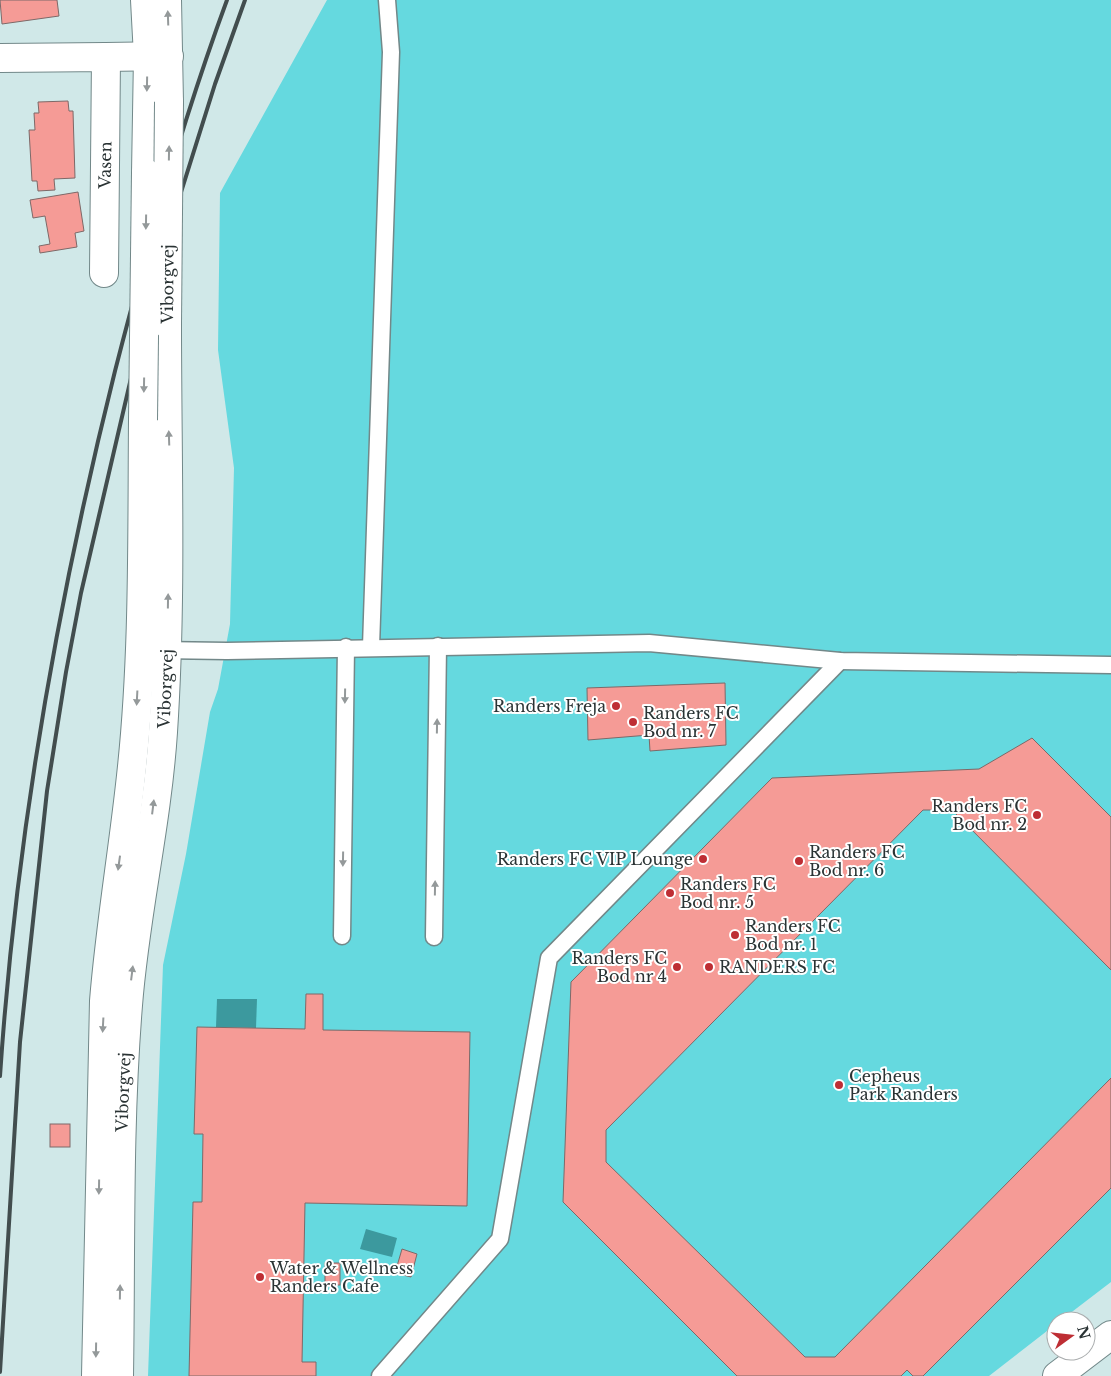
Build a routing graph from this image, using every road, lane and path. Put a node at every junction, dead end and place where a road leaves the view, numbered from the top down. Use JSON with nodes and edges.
{"nodes":[{"id":1,"x":145,"y":0,"type":"edge"},
{"id":2,"x":167,"y":0,"type":"edge"},
{"id":3,"x":387,"y":0,"type":"edge"},
{"id":4,"x":158,"y":56,"type":"junction"},
{"id":5,"x":106,"y":57,"type":"junction"},
{"id":6,"x":0,"y":58,"type":"edge"},
{"id":7,"x":104,"y":273,"type":"dead end"},
{"id":8,"x":438,"y":646,"type":"junction"},
{"id":9,"x":346,"y":647,"type":"junction"},
{"id":10,"x":371,"y":647,"type":"junction"},
{"id":11,"x":140,"y":649,"type":"junction"},
{"id":12,"x":167,"y":650,"type":"junction"},
{"id":13,"x":840,"y":661,"type":"junction"},
{"id":14,"x":1111,"y":665,"type":"edge"},
{"id":15,"x":342,"y":936,"type":"dead end"},
{"id":16,"x":434,"y":937,"type":"dead end"},
{"id":17,"x":1111,"y":1335,"type":"edge"},
{"id":18,"x":96,"y":1376,"type":"edge"},
{"id":19,"x":119,"y":1376,"type":"edge"},
{"id":20,"x":380,"y":1376,"type":"edge"},
{"id":21,"x":1057,"y":1376,"type":"edge"}],
"edges":[{"from":1,"to":4,"type":"street","name":"Viborgvej"},
{"from":4,"to":2,"type":"street","name":"Viborgvej","one_way":true},
{"from":3,"to":10,"type":"lane"},
{"from":4,"to":5,"type":"street"},
{"from":4,"to":11,"type":"street","name":"Viborgvej","one_way":true,"bridge":true},
{"from":12,"to":4,"type":"street","name":"Viborgvej","one_way":true,"bridge":true},
{"from":5,"to":6,"type":"street"},
{"from":5,"to":7,"type":"street","name":"Vasen"},
{"from":8,"to":10,"type":"lane"},
{"from":8,"to":13,"type":"lane"},
{"from":16,"to":8,"type":"lane","one_way":true},
{"from":9,"to":10,"type":"lane"},
{"from":9,"to":12,"type":"lane"},
{"from":9,"to":15,"type":"lane","one_way":true},
{"from":11,"to":12,"type":"lane"},
{"from":11,"to":18,"type":"street","name":"Viborgvej","one_way":true},
{"from":19,"to":12,"type":"street","name":"Viborgvej","one_way":true},
{"from":13,"to":14,"type":"lane"},
{"from":13,"to":20,"type":"lane"},
{"from":17,"to":21,"type":"street"}]}
